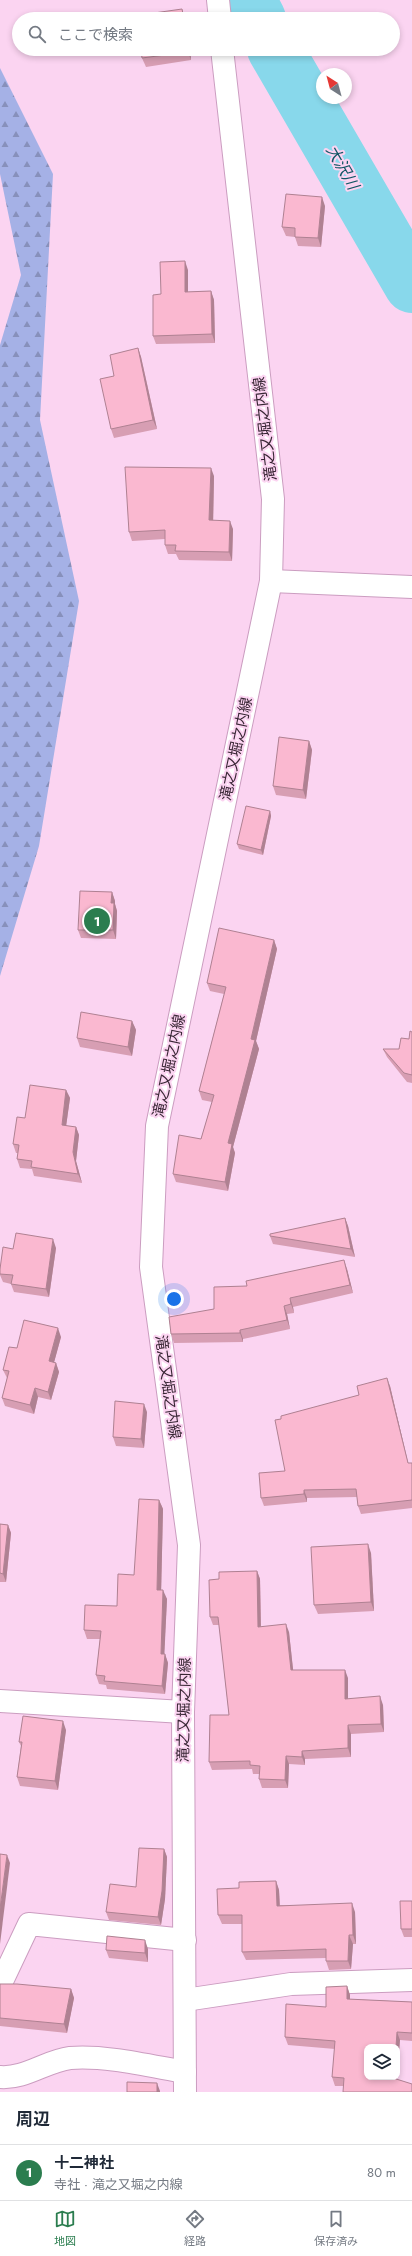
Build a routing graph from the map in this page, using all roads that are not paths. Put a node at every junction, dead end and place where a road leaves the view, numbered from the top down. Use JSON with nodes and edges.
{"nodes":[{"id":1,"x":218,"y":0,"type":"edge"},
{"id":2,"x":219,"y":12,"type":"edge"},
{"id":3,"x":223,"y":56,"type":"edge"},
{"id":4,"x":271,"y":581,"type":"junction"},
{"id":5,"x":412,"y":587,"type":"edge"},
{"id":6,"x":0,"y":1701,"type":"edge"},
{"id":7,"x":183,"y":1712,"type":"junction"},
{"id":8,"x":185,"y":1940,"type":"junction"},
{"id":9,"x":0,"y":1979,"type":"edge"},
{"id":10,"x":412,"y":1980,"type":"edge"},
{"id":11,"x":185,"y":2000,"type":"junction"},
{"id":12,"x":0,"y":2077,"type":"edge"},
{"id":13,"x":185,"y":2082,"type":"edge"}],
"edges":[{"from":1,"to":2,"type":"main road"},
{"from":3,"to":4,"type":"main road","name":"滝之又堀之内線"},
{"from":4,"to":5,"type":"main road"},
{"from":4,"to":7,"type":"main road","name":"滝之又堀之内線"},
{"from":6,"to":7,"type":"main road"},
{"from":7,"to":8,"type":"main road","name":"滝之又堀之内線"},
{"from":8,"to":9,"type":"main road"},
{"from":8,"to":11,"type":"main road","name":"滝之又堀之内線"},
{"from":10,"to":11,"type":"main road"},
{"from":11,"to":13,"type":"main road","name":"滝之又堀之内線"},
{"from":12,"to":13,"type":"main road"}]}
